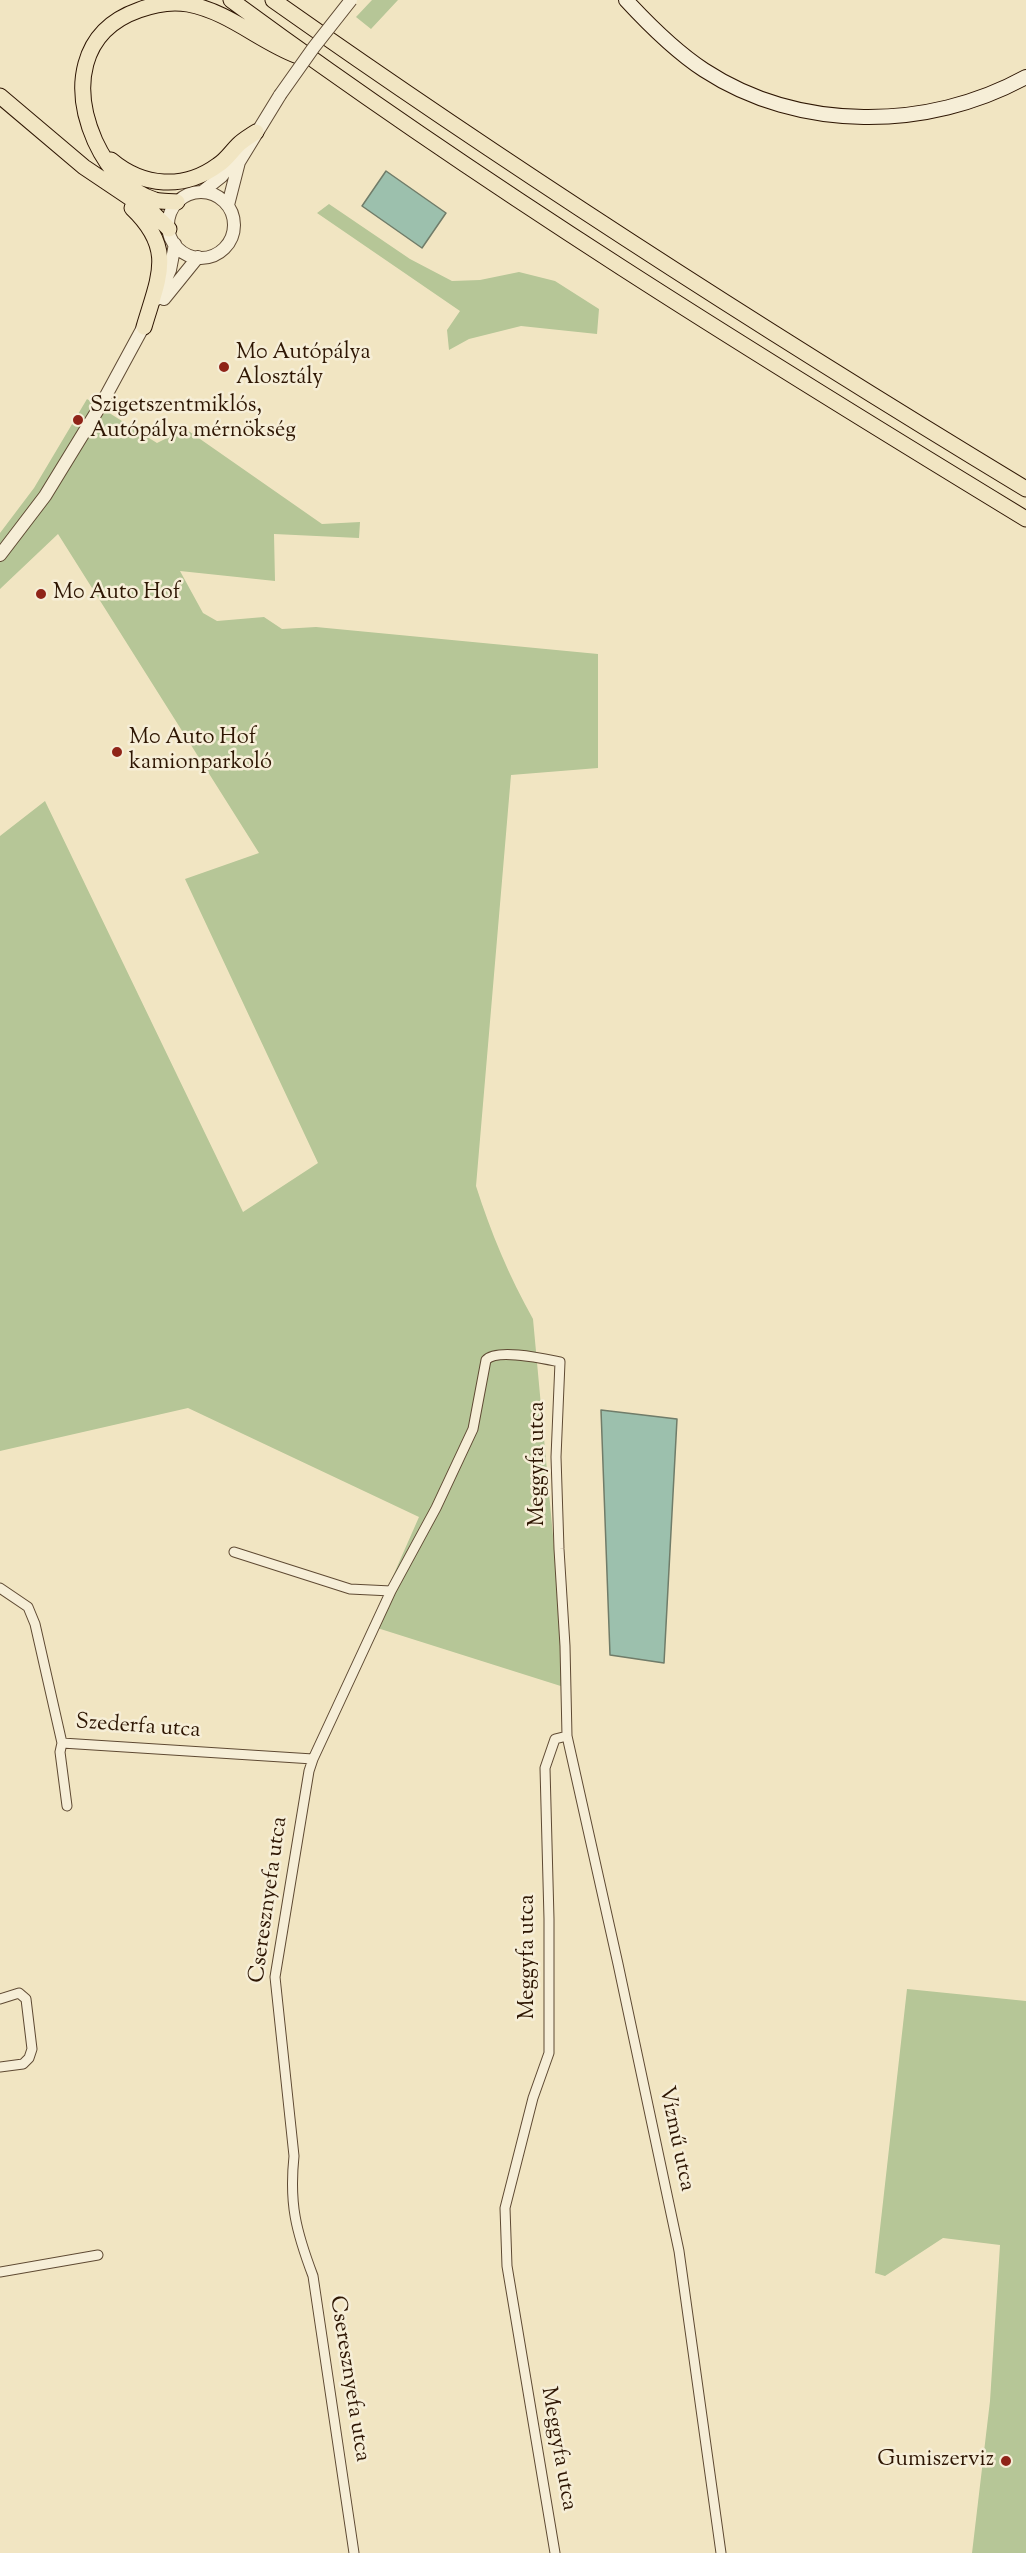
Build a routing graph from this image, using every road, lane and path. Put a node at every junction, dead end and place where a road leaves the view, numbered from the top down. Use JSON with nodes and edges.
{"nodes":[{"id":1,"x":231,"y":0,"type":"edge"},
{"id":2,"x":273,"y":0,"type":"edge"},
{"id":3,"x":291,"y":0,"type":"edge"},
{"id":4,"x":351,"y":0,"type":"edge"},
{"id":5,"x":626,"y":0,"type":"edge"},
{"id":6,"x":357,"y":59,"type":"junction"},
{"id":7,"x":318,"y":64,"type":"junction"},
{"id":8,"x":1026,"y":77,"type":"edge"},
{"id":9,"x":0,"y":96,"type":"edge"},
{"id":10,"x":256,"y":132,"type":"junction"},
{"id":11,"x":96,"y":142,"type":"junction"},
{"id":12,"x":106,"y":183,"type":"junction"},
{"id":13,"x":202,"y":192,"type":"junction"},
{"id":14,"x":177,"y":202,"type":"junction"},
{"id":15,"x":228,"y":205,"type":"junction"},
{"id":16,"x":169,"y":229,"type":"junction"},
{"id":17,"x":175,"y":244,"type":"junction"},
{"id":18,"x":198,"y":258,"type":"junction"},
{"id":19,"x":144,"y":327,"type":"junction"},
{"id":20,"x":1026,"y":489,"type":"edge"},
{"id":21,"x":1026,"y":519,"type":"edge"},
{"id":22,"x":0,"y":555,"type":"edge"},
{"id":23,"x":560,"y":1362,"type":"joint"},
{"id":24,"x":234,"y":1552,"type":"dead end"},
{"id":25,"x":0,"y":1588,"type":"edge"},
{"id":26,"x":391,"y":1591,"type":"junction"},
{"id":27,"x":14,"y":1596,"type":"junction"},
{"id":28,"x":0,"y":1601,"type":"edge"},
{"id":29,"x":567,"y":1737,"type":"junction"},
{"id":30,"x":62,"y":1743,"type":"junction"},
{"id":31,"x":313,"y":1759,"type":"junction"},
{"id":32,"x":68,"y":1806,"type":"dead end"},
{"id":33,"x":0,"y":1998,"type":"edge"},
{"id":34,"x":0,"y":2067,"type":"edge"},
{"id":35,"x":98,"y":2255,"type":"dead end"},
{"id":36,"x":0,"y":2272,"type":"edge"},
{"id":37,"x":354,"y":2553,"type":"edge"},
{"id":38,"x":555,"y":2553,"type":"edge"},
{"id":39,"x":721,"y":2553,"type":"edge"}],
"edges":[{"from":1,"to":7,"type":"highway"},
{"from":2,"to":6,"type":"highway"},
{"from":3,"to":6,"type":"highway"},
{"from":4,"to":10,"type":"street","bridge":true},
{"from":5,"to":8,"type":"main road"},
{"from":6,"to":20,"type":"highway"},
{"from":7,"to":11,"type":"highway"},
{"from":7,"to":21,"type":"highway"},
{"from":9,"to":12,"type":"highway"},
{"from":10,"to":11,"type":"highway"},
{"from":10,"to":13,"type":"street"},
{"from":10,"to":15,"type":"street"},
{"from":11,"to":14,"type":"highway"},
{"from":12,"to":16,"type":"highway"},
{"from":12,"to":19,"type":"highway"},
{"from":13,"to":14,"type":"street"},
{"from":13,"to":15,"type":"street"},
{"from":14,"to":16,"type":"street"},
{"from":15,"to":18,"type":"street"},
{"from":16,"to":17,"type":"street"},
{"from":17,"to":18,"type":"street"},
{"from":17,"to":19,"type":"street"},
{"from":18,"to":19,"type":"street"},
{"from":19,"to":22,"type":"street"},
{"from":23,"to":26,"type":"street","name":"Cseresznyefa utca"},
{"from":23,"to":29,"type":"street","name":"Meggyfa utca"},
{"from":24,"to":26,"type":"street"},
{"from":25,"to":27,"type":"street","name":"Szederfa utca"},
{"from":26,"to":31,"type":"street","name":"Cseresznyefa utca"},
{"from":27,"to":28,"type":"street"},
{"from":27,"to":30,"type":"street","name":"Szederfa utca"},
{"from":29,"to":38,"type":"street","name":"Meggyfa utca"},
{"from":29,"to":39,"type":"street","name":"Vízmű utca"},
{"from":30,"to":31,"type":"street","name":"Szederfa utca"},
{"from":30,"to":32,"type":"street"},
{"from":31,"to":37,"type":"street","name":"Cseresznyefa utca"},
{"from":33,"to":34,"type":"street"},
{"from":35,"to":36,"type":"street"}]}
